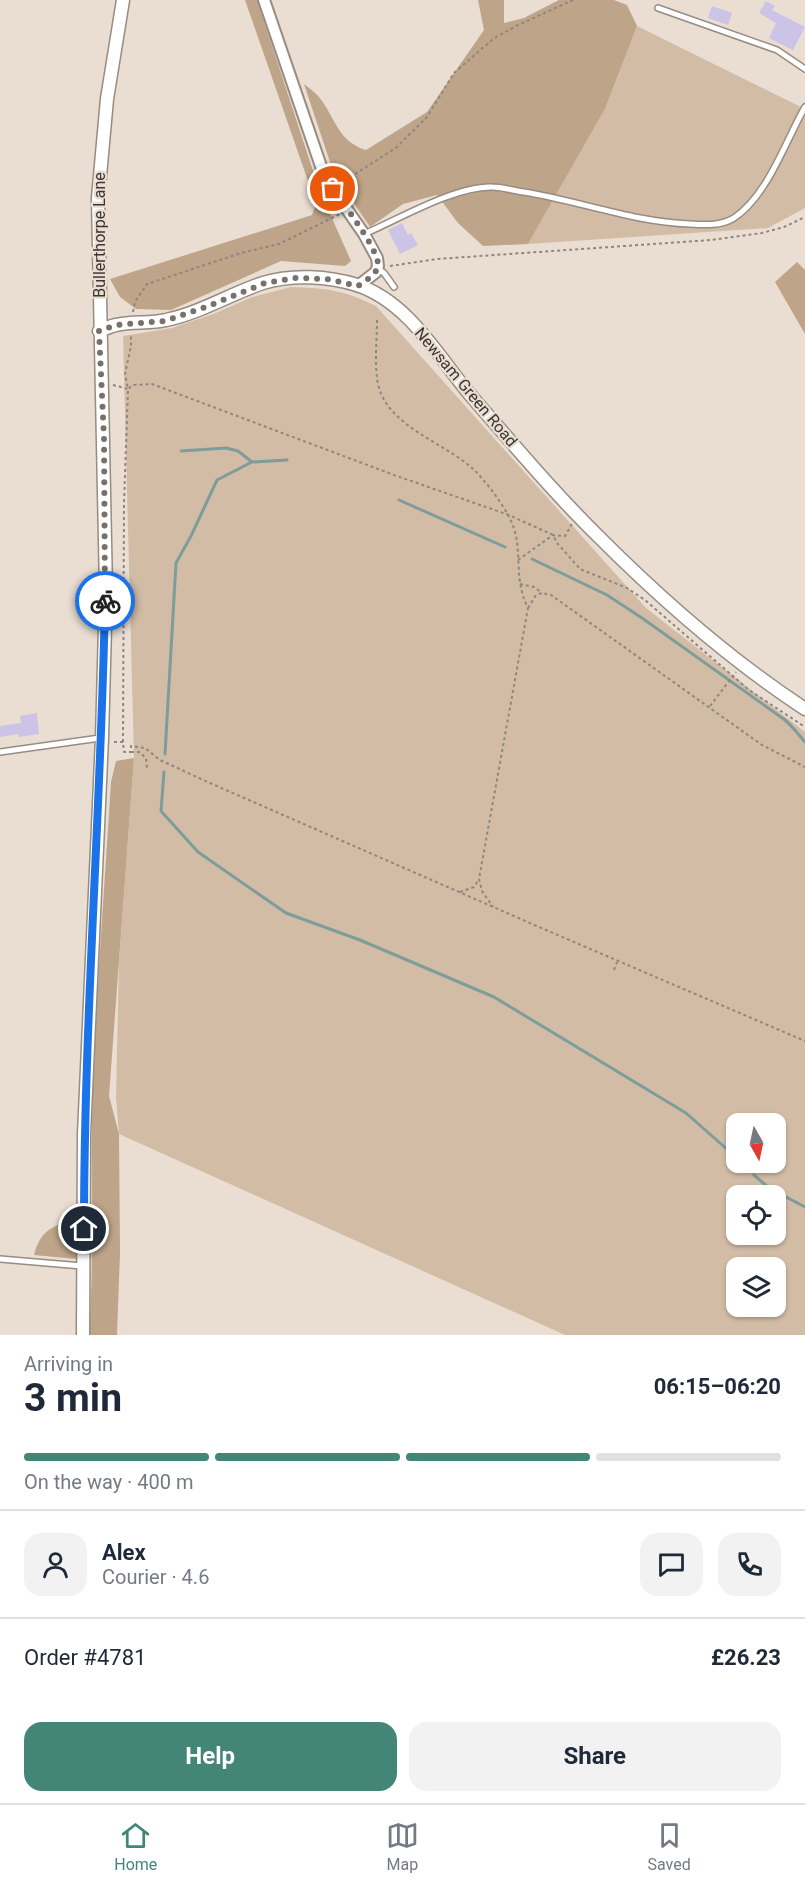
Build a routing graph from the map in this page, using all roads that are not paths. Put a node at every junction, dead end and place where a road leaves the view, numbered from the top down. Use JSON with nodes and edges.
{"nodes":[{"id":1,"x":123,"y":0,"type":"edge"},
{"id":2,"x":264,"y":0,"type":"edge"},
{"id":3,"x":658,"y":8,"type":"dead end"},
{"id":4,"x":805,"y":69,"type":"edge"},
{"id":5,"x":805,"y":107,"type":"edge"},
{"id":6,"x":364,"y":234,"type":"junction"},
{"id":7,"x":378,"y":268,"type":"junction"},
{"id":8,"x":358,"y":286,"type":"junction"},
{"id":9,"x":394,"y":287,"type":"dead end"},
{"id":10,"x":99,"y":331,"type":"junction"},
{"id":11,"x":805,"y":709,"type":"edge"},
{"id":12,"x":102,"y":740,"type":"junction"},
{"id":13,"x":0,"y":752,"type":"edge"},
{"id":14,"x":0,"y":1259,"type":"edge"},
{"id":15,"x":84,"y":1266,"type":"junction"},
{"id":16,"x":83,"y":1335,"type":"edge"}],
"edges":[{"from":1,"to":10,"type":"street","name":"Bullerthorpe Lane"},
{"from":2,"to":6,"type":"street"},
{"from":3,"to":4,"type":"lane"},
{"from":5,"to":6,"type":"lane"},
{"from":6,"to":7,"type":"street"},
{"from":7,"to":8,"type":"street"},
{"from":7,"to":9,"type":"lane"},
{"from":8,"to":10,"type":"street","name":"Newsam Green Road"},
{"from":8,"to":11,"type":"street","name":"Newsam Green Road"},
{"from":10,"to":12,"type":"street","name":"Bullerthorpe Lane"},
{"from":12,"to":13,"type":"lane"},
{"from":12,"to":15,"type":"street","name":"Bullerthorpe Lane"},
{"from":14,"to":15,"type":"lane"},
{"from":15,"to":16,"type":"street","name":"Bullerthorpe Lane"}]}
